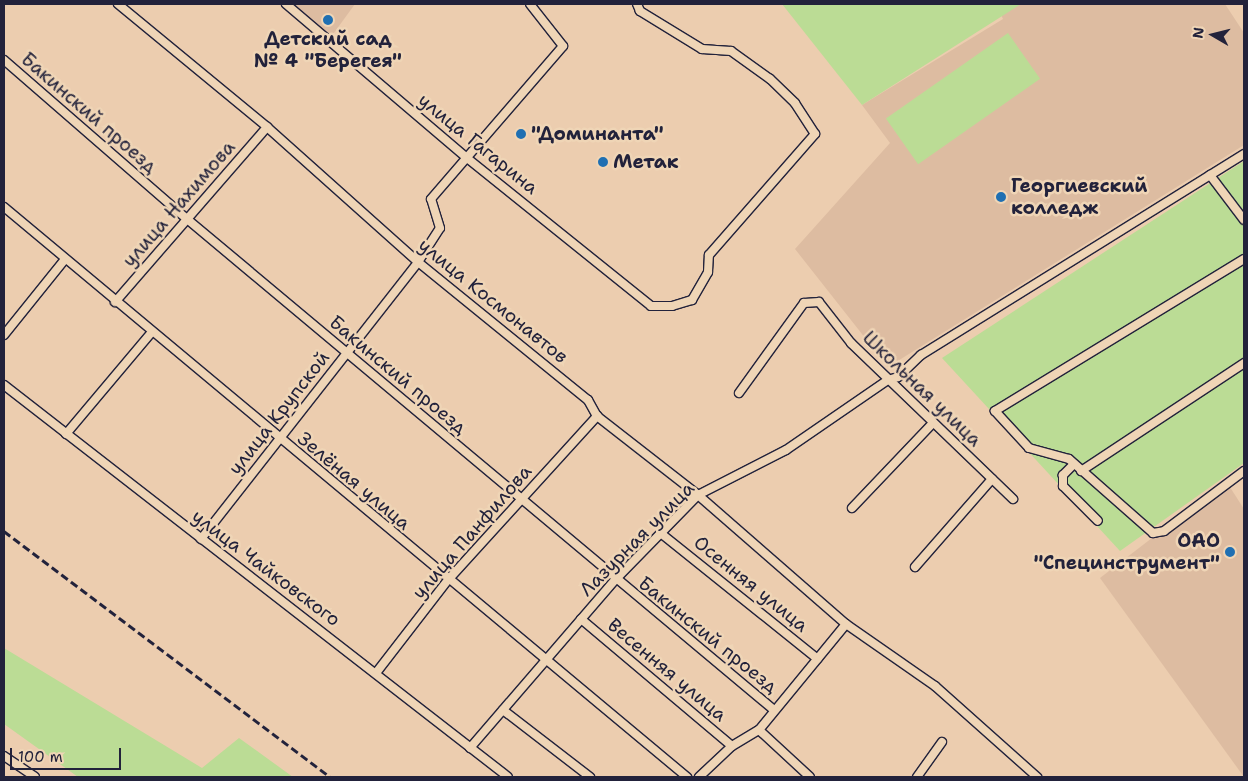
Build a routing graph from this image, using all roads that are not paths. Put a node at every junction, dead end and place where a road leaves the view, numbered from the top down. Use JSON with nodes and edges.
{"nodes":[{"id":1,"x":118,"y":4,"type":"edge"},
{"id":2,"x":286,"y":4,"type":"edge"},
{"id":3,"x":530,"y":4,"type":"edge"},
{"id":4,"x":637,"y":4,"type":"edge"},
{"id":5,"x":4,"y":60,"type":"edge"},
{"id":6,"x":267,"y":127,"type":"junction"},
{"id":7,"x":1244,"y":154,"type":"edge"},
{"id":8,"x":467,"y":158,"type":"junction"},
{"id":9,"x":1210,"y":175,"type":"junction"},
{"id":10,"x":4,"y":207,"type":"edge"},
{"id":11,"x":187,"y":220,"type":"junction"},
{"id":12,"x":1244,"y":220,"type":"edge"},
{"id":13,"x":65,"y":258,"type":"junction"},
{"id":14,"x":1244,"y":259,"type":"edge"},
{"id":15,"x":418,"y":262,"type":"junction"},
{"id":16,"x":115,"y":302,"type":"junction"},
{"id":17,"x":151,"y":333,"type":"junction"},
{"id":18,"x":4,"y":335,"type":"edge"},
{"id":19,"x":346,"y":352,"type":"junction"},
{"id":20,"x":1244,"y":363,"type":"edge"},
{"id":21,"x":888,"y":380,"type":"junction"},
{"id":22,"x":4,"y":385,"type":"edge"},
{"id":23,"x":739,"y":393,"type":"dead end"},
{"id":24,"x":597,"y":416,"type":"junction"},
{"id":25,"x":933,"y":423,"type":"junction"},
{"id":26,"x":66,"y":434,"type":"junction"},
{"id":27,"x":280,"y":440,"type":"junction"},
{"id":28,"x":1074,"y":464,"type":"junction"},
{"id":29,"x":1081,"y":471,"type":"junction"},
{"id":30,"x":1244,"y":471,"type":"edge"},
{"id":31,"x":992,"y":479,"type":"junction"},
{"id":32,"x":698,"y":495,"type":"junction"},
{"id":33,"x":1013,"y":499,"type":"dead end"},
{"id":34,"x":521,"y":500,"type":"junction"},
{"id":35,"x":852,"y":508,"type":"dead end"},
{"id":36,"x":1098,"y":521,"type":"dead end"},
{"id":37,"x":663,"y":535,"type":"junction"},
{"id":38,"x":200,"y":539,"type":"junction"},
{"id":39,"x":915,"y":567,"type":"dead end"},
{"id":40,"x":448,"y":580,"type":"junction"},
{"id":41,"x":615,"y":580,"type":"junction"},
{"id":42,"x":582,"y":619,"type":"junction"},
{"id":43,"x":846,"y":624,"type":"junction"},
{"id":44,"x":544,"y":658,"type":"junction"},
{"id":45,"x":818,"y":659,"type":"junction"},
{"id":46,"x":376,"y":673,"type":"junction"},
{"id":47,"x":503,"y":710,"type":"junction"},
{"id":48,"x":774,"y":710,"type":"junction"},
{"id":49,"x":759,"y":730,"type":"junction"},
{"id":50,"x":942,"y":742,"type":"dead end"},
{"id":51,"x":732,"y":746,"type":"junction"},
{"id":52,"x":470,"y":748,"type":"junction"},
{"id":53,"x":4,"y":756,"type":"edge"},
{"id":54,"x":1028,"y":770,"type":"junction"},
{"id":55,"x":36,"y":777,"type":"edge"},
{"id":56,"x":508,"y":777,"type":"edge"},
{"id":57,"x":590,"y":777,"type":"edge"},
{"id":58,"x":687,"y":777,"type":"edge"},
{"id":59,"x":700,"y":777,"type":"edge"},
{"id":60,"x":810,"y":777,"type":"edge"},
{"id":61,"x":917,"y":777,"type":"edge"},
{"id":62,"x":1021,"y":777,"type":"edge"},
{"id":63,"x":1037,"y":777,"type":"edge"}],
"edges":[{"from":1,"to":6,"type":"street","name":"улица Космонавтов"},
{"from":2,"to":8,"type":"street","name":"улица Гагарина"},
{"from":3,"to":8,"type":"street","name":"улица Крупской"},
{"from":4,"to":8,"type":"street","name":"улица Гагарина"},
{"from":5,"to":11,"type":"street","name":"Бакинский проезд"},
{"from":6,"to":11,"type":"street","name":"улица Нахимова"},
{"from":6,"to":15,"type":"street","name":"улица Космонавтов"},
{"from":7,"to":9,"type":"street","name":"Лазурная улица"},
{"from":8,"to":15,"type":"street","name":"улица Крупской"},
{"from":9,"to":12,"type":"street"},
{"from":9,"to":21,"type":"street","name":"Лазурная улица"},
{"from":10,"to":13,"type":"street","name":"Зелёная улица"},
{"from":11,"to":16,"type":"street","name":"улица Нахимова"},
{"from":11,"to":19,"type":"street","name":"Бакинский проезд"},
{"from":13,"to":16,"type":"street","name":"Зелёная улица"},
{"from":13,"to":18,"type":"street"},
{"from":14,"to":28,"type":"street"},
{"from":15,"to":19,"type":"street","name":"улица Крупской"},
{"from":15,"to":24,"type":"street","name":"улица Космонавтов"},
{"from":16,"to":17,"type":"street","name":"Зелёная улица"},
{"from":17,"to":26,"type":"street"},
{"from":17,"to":27,"type":"street","name":"Зелёная улица"},
{"from":19,"to":27,"type":"street","name":"улица Крупской"},
{"from":19,"to":34,"type":"street","name":"Бакинский проезд"},
{"from":20,"to":29,"type":"street"},
{"from":21,"to":23,"type":"street","name":"Школьная улица"},
{"from":21,"to":25,"type":"street","name":"Школьная улица"},
{"from":21,"to":32,"type":"street","name":"Лазурная улица"},
{"from":22,"to":26,"type":"street","name":"улица Чайковского"},
{"from":24,"to":32,"type":"street","name":"улица Космонавтов"},
{"from":24,"to":34,"type":"street","name":"улица Панфилова"},
{"from":25,"to":31,"type":"street","name":"Школьная улица"},
{"from":25,"to":35,"type":"street"},
{"from":26,"to":38,"type":"street","name":"улица Чайковского"},
{"from":27,"to":38,"type":"street","name":"улица Крупской"},
{"from":27,"to":40,"type":"street","name":"Зелёная улица"},
{"from":28,"to":29,"type":"street"},
{"from":28,"to":36,"type":"street"},
{"from":29,"to":30,"type":"street"},
{"from":31,"to":33,"type":"street","name":"Школьная улица"},
{"from":31,"to":39,"type":"street"},
{"from":32,"to":37,"type":"street","name":"Лазурная улица"},
{"from":32,"to":43,"type":"street","name":"улица Космонавтов"},
{"from":34,"to":40,"type":"street","name":"улица Панфилова"},
{"from":34,"to":41,"type":"street","name":"Бакинский проезд"},
{"from":37,"to":41,"type":"street","name":"Лазурная улица"},
{"from":37,"to":45,"type":"street","name":"Осенняя улица"},
{"from":38,"to":46,"type":"street","name":"улица Чайковского"},
{"from":40,"to":44,"type":"street","name":"Зелёная улица"},
{"from":40,"to":46,"type":"street","name":"улица Панфилова"},
{"from":41,"to":42,"type":"street","name":"Лазурная улица"},
{"from":41,"to":48,"type":"street","name":"Бакинский проезд"},
{"from":42,"to":44,"type":"street","name":"Лазурная улица"},
{"from":42,"to":51,"type":"street","name":"Весенняя улица"},
{"from":43,"to":45,"type":"street"},
{"from":43,"to":54,"type":"street","name":"улица Космонавтов"},
{"from":44,"to":47,"type":"street","name":"Лазурная улица"},
{"from":44,"to":58,"type":"street","name":"Зелёная улица"},
{"from":45,"to":48,"type":"street"},
{"from":46,"to":52,"type":"street","name":"улица Чайковского"},
{"from":47,"to":52,"type":"street","name":"Лазурная улица"},
{"from":47,"to":57,"type":"street"},
{"from":48,"to":49,"type":"street"},
{"from":49,"to":51,"type":"street"},
{"from":49,"to":60,"type":"street"},
{"from":50,"to":61,"type":"street"},
{"from":51,"to":59,"type":"street"},
{"from":52,"to":56,"type":"street","name":"улица Чайковского"},
{"from":53,"to":55,"type":"street"},
{"from":54,"to":62,"type":"street"},
{"from":54,"to":63,"type":"street","name":"улица Космонавтов"}]}
